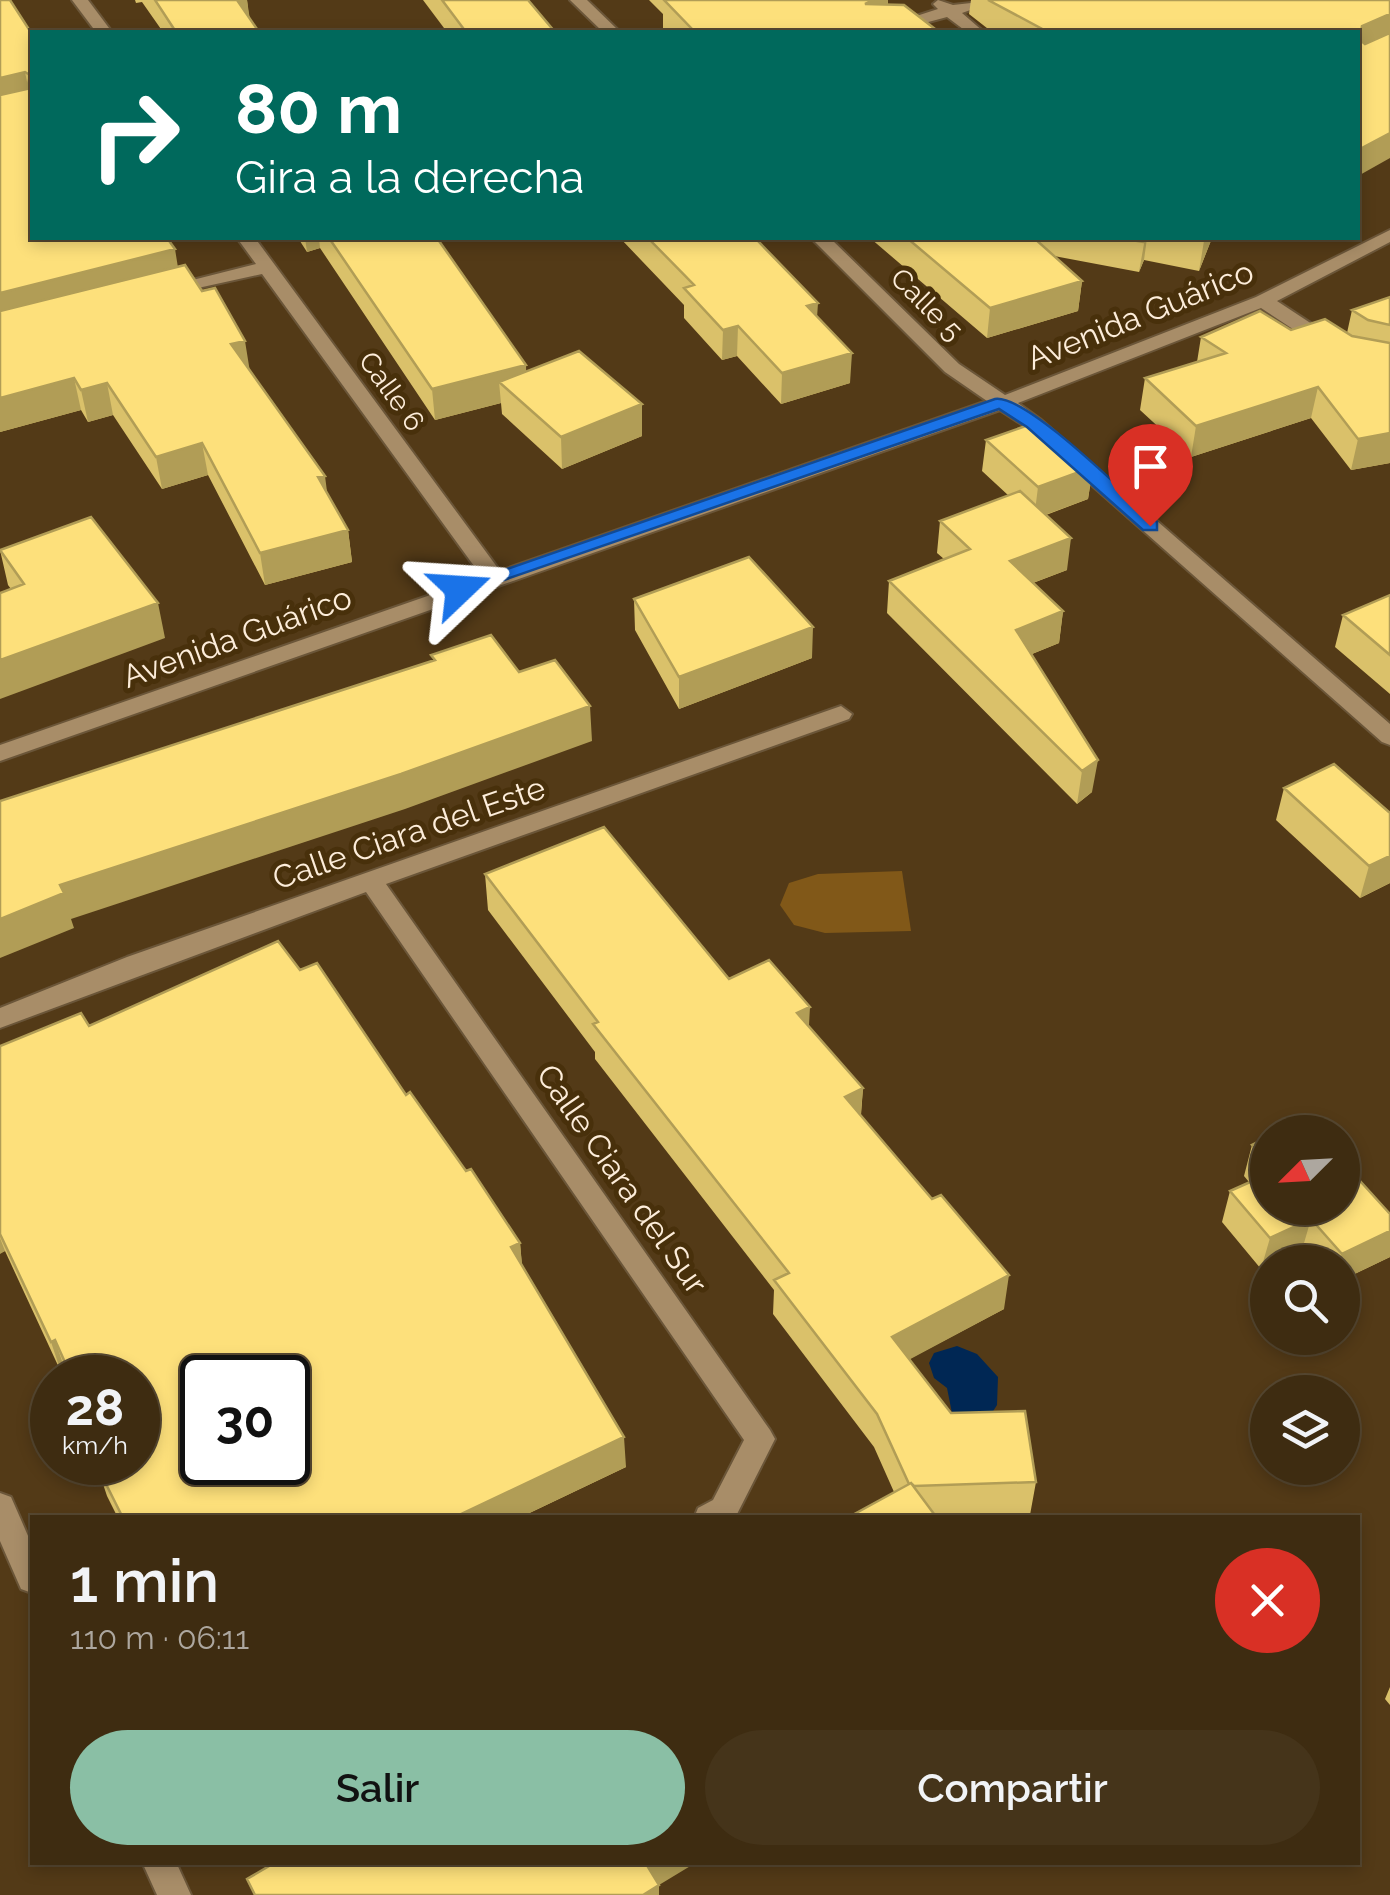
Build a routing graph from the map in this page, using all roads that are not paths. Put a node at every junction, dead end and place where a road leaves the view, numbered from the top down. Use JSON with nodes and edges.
{"nodes":[{"id":1,"x":80,"y":0,"type":"edge"},
{"id":2,"x":578,"y":0,"type":"edge"},
{"id":3,"x":936,"y":0,"type":"edge"},
{"id":4,"x":990,"y":0,"type":"edge"},
{"id":5,"x":952,"y":13,"type":"junction"},
{"id":6,"x":102,"y":30,"type":"edge"},
{"id":7,"x":610,"y":30,"type":"edge"},
{"id":8,"x":883,"y":30,"type":"edge"},
{"id":9,"x":973,"y":30,"type":"edge"},
{"id":10,"x":1390,"y":235,"type":"edge"},
{"id":11,"x":247,"y":240,"type":"edge"},
{"id":12,"x":822,"y":240,"type":"edge"},
{"id":13,"x":266,"y":266,"type":"junction"},
{"id":14,"x":152,"y":296,"type":"edge"},
{"id":15,"x":1264,"y":301,"type":"junction"},
{"id":16,"x":1390,"y":367,"type":"edge"},
{"id":17,"x":1001,"y":403,"type":"junction"},
{"id":18,"x":493,"y":577,"type":"junction"},
{"id":19,"x":841,"y":714,"type":"dead end"},
{"id":20,"x":1390,"y":737,"type":"edge"},
{"id":21,"x":0,"y":753,"type":"edge"},
{"id":22,"x":372,"y":881,"type":"junction"},
{"id":23,"x":0,"y":1018,"type":"edge"},
{"id":24,"x":0,"y":1506,"type":"edge"},
{"id":25,"x":714,"y":1515,"type":"edge"},
{"id":26,"x":30,"y":1574,"type":"edge"},
{"id":27,"x":160,"y":1865,"type":"edge"},
{"id":28,"x":174,"y":1895,"type":"edge"}],
"edges":[{"from":1,"to":6,"type":"street"},
{"from":2,"to":7,"type":"street"},
{"from":3,"to":5,"type":"street"},
{"from":4,"to":5,"type":"street"},
{"from":5,"to":8,"type":"street"},
{"from":5,"to":9,"type":"street"},
{"from":10,"to":15,"type":"street","name":"Avenida Guárico"},
{"from":11,"to":13,"type":"street","name":"Calle 6"},
{"from":12,"to":17,"type":"street","name":"Calle 5"},
{"from":13,"to":14,"type":"street"},
{"from":13,"to":18,"type":"street","name":"Calle 6"},
{"from":15,"to":16,"type":"street"},
{"from":15,"to":17,"type":"street","name":"Avenida Guárico"},
{"from":17,"to":18,"type":"street","name":"Avenida Guárico"},
{"from":17,"to":20,"type":"street","name":"Calle 5"},
{"from":18,"to":21,"type":"street","name":"Avenida Guárico"},
{"from":19,"to":22,"type":"street","name":"Calle Ciara del Este"},
{"from":22,"to":23,"type":"street","name":"Calle Ciara del Este"},
{"from":22,"to":25,"type":"street","name":"Calle Ciara del Sur"},
{"from":24,"to":26,"type":"street"},
{"from":27,"to":28,"type":"street"}]}
